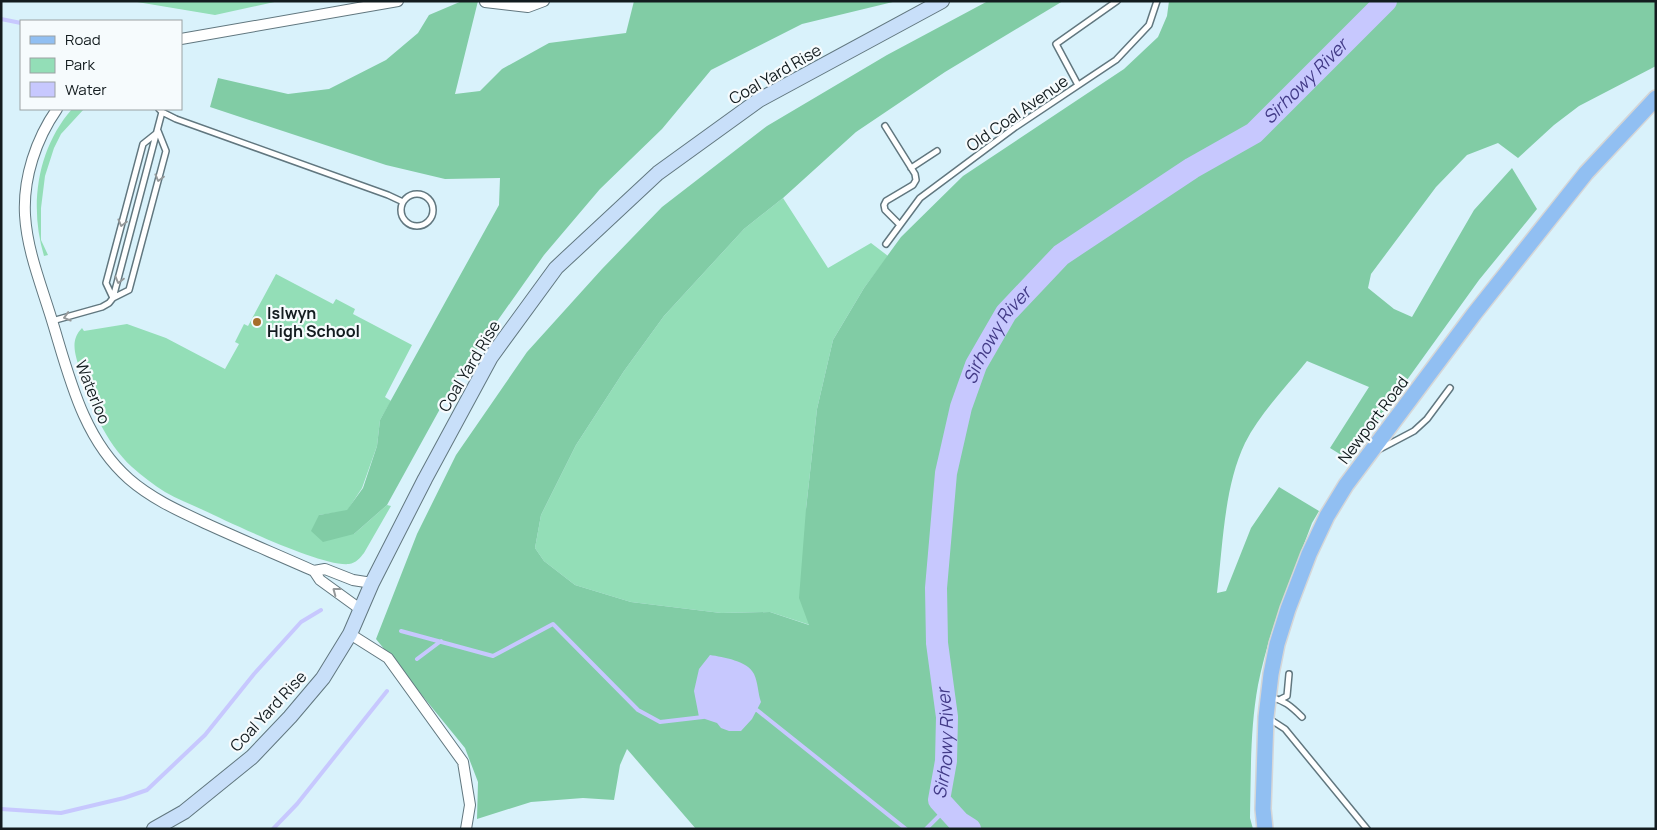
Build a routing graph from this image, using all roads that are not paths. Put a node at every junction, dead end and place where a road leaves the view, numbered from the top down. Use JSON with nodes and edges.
{"nodes":[{"id":1,"x":398,"y":1,"type":"edge"},
{"id":2,"x":544,"y":1,"type":"edge"},
{"id":3,"x":942,"y":1,"type":"edge"},
{"id":4,"x":1117,"y":1,"type":"edge"},
{"id":5,"x":1157,"y":1,"type":"edge"},
{"id":6,"x":484,"y":2,"type":"edge"},
{"id":7,"x":182,"y":39,"type":"edge"},
{"id":8,"x":1078,"y":85,"type":"junction"},
{"id":9,"x":1656,"y":98,"type":"edge"},
{"id":10,"x":57,"y":110,"type":"edge"},
{"id":11,"x":160,"y":110,"type":"edge"},
{"id":12,"x":885,"y":126,"type":"dead end"},
{"id":13,"x":158,"y":131,"type":"junction"},
{"id":14,"x":937,"y":151,"type":"dead end"},
{"id":15,"x":911,"y":168,"type":"junction"},
{"id":16,"x":403,"y":202,"type":"junction"},
{"id":17,"x":900,"y":225,"type":"junction"},
{"id":18,"x":886,"y":244,"type":"dead end"},
{"id":19,"x":113,"y":298,"type":"junction"},
{"id":20,"x":52,"y":321,"type":"junction"},
{"id":21,"x":1450,"y":388,"type":"dead end"},
{"id":22,"x":1367,"y":456,"type":"junction"},
{"id":23,"x":314,"y":571,"type":"junction"},
{"id":24,"x":372,"y":583,"type":"junction"},
{"id":25,"x":360,"y":609,"type":"junction"},
{"id":26,"x":350,"y":634,"type":"junction"},
{"id":27,"x":1289,"y":674,"type":"dead end"},
{"id":28,"x":1274,"y":698,"type":"junction"},
{"id":29,"x":1266,"y":717,"type":"junction"},
{"id":30,"x":1302,"y":717,"type":"dead end"},
{"id":31,"x":154,"y":829,"type":"edge"},
{"id":32,"x":466,"y":829,"type":"edge"},
{"id":33,"x":1265,"y":829,"type":"edge"},
{"id":34,"x":1367,"y":829,"type":"edge"}],
"edges":[{"from":1,"to":7,"type":"street"},
{"from":2,"to":6,"type":"street"},
{"from":3,"to":24,"type":"main road","name":"Coal Yard Rise"},
{"from":4,"to":8,"type":"lane"},
{"from":5,"to":8,"type":"lane","name":"Old Coal Avenue"},
{"from":8,"to":17,"type":"lane","name":"Old Coal Avenue"},
{"from":9,"to":22,"type":"main road","name":"Newport Road"},
{"from":10,"to":20,"type":"street","name":"Waterloo"},
{"from":11,"to":13,"type":"lane"},
{"from":11,"to":16,"type":"lane"},
{"from":12,"to":15,"type":"lane"},
{"from":13,"to":19,"type":"lane","one_way":true},
{"from":13,"to":19,"type":"lane","one_way":true},
{"from":13,"to":19,"type":"lane","one_way":true},
{"from":14,"to":15,"type":"lane"},
{"from":15,"to":17,"type":"lane"},
{"from":16,"to":16,"type":"lane"},
{"from":17,"to":18,"type":"lane","name":"Old Coal Avenue"},
{"from":19,"to":20,"type":"lane","one_way":true},
{"from":20,"to":23,"type":"street","name":"Waterloo"},
{"from":21,"to":22,"type":"lane"},
{"from":22,"to":28,"type":"main road","name":"Newport Road"},
{"from":23,"to":24,"type":"street","name":"Waterloo"},
{"from":25,"to":23,"type":"street","name":"Waterloo","one_way":true},
{"from":24,"to":25,"type":"main road","name":"Coal Yard Rise"},
{"from":25,"to":26,"type":"main road","name":"Coal Yard Rise"},
{"from":26,"to":31,"type":"main road","name":"Coal Yard Rise"},
{"from":26,"to":32,"type":"street"},
{"from":27,"to":28,"type":"lane"},
{"from":28,"to":29,"type":"main road","name":"Newport Road"},
{"from":28,"to":30,"type":"lane"},
{"from":29,"to":33,"type":"main road","name":"Newport Road"},
{"from":29,"to":34,"type":"lane"}]}
